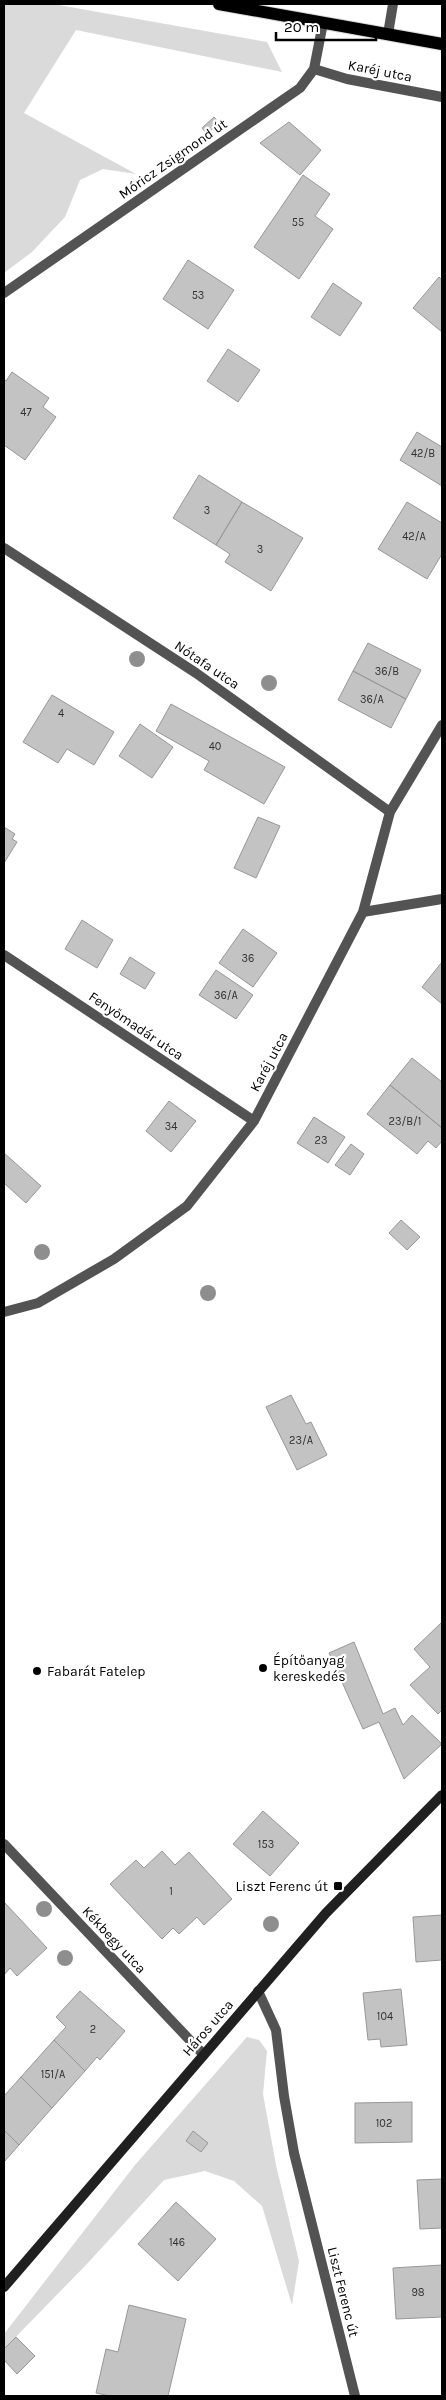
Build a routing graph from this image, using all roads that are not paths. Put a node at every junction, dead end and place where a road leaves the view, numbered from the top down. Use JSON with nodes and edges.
{"nodes":[{"id":1,"x":219,"y":4,"type":"edge"},
{"id":2,"x":393,"y":4,"type":"edge"},
{"id":3,"x":323,"y":22,"type":"junction"},
{"id":4,"x":388,"y":34,"type":"junction"},
{"id":5,"x":442,"y":44,"type":"edge"},
{"id":6,"x":314,"y":69,"type":"junction"},
{"id":7,"x":442,"y":97,"type":"edge"},
{"id":8,"x":4,"y":293,"type":"edge"},
{"id":9,"x":4,"y":548,"type":"edge"},
{"id":10,"x":442,"y":725,"type":"edge"},
{"id":11,"x":390,"y":812,"type":"junction"},
{"id":12,"x":442,"y":898,"type":"edge"},
{"id":13,"x":363,"y":912,"type":"junction"},
{"id":14,"x":4,"y":954,"type":"edge"},
{"id":15,"x":254,"y":1121,"type":"junction"},
{"id":16,"x":4,"y":1312,"type":"edge"},
{"id":17,"x":442,"y":1795,"type":"edge"},
{"id":18,"x":4,"y":1846,"type":"edge"},
{"id":19,"x":258,"y":1991,"type":"junction"},
{"id":20,"x":204,"y":2054,"type":"junction"},
{"id":21,"x":4,"y":2288,"type":"edge"},
{"id":22,"x":356,"y":2396,"type":"edge"}],
"edges":[{"from":1,"to":3,"type":"main road"},
{"from":2,"to":4,"type":"street"},
{"from":3,"to":4,"type":"main road"},
{"from":3,"to":6,"type":"street","name":"Móricz Zsigmond út"},
{"from":4,"to":5,"type":"main road"},
{"from":6,"to":7,"type":"street","name":"Karéj utca"},
{"from":6,"to":8,"type":"street","name":"Móricz Zsigmond út"},
{"from":9,"to":11,"type":"street","name":"Nótafa utca"},
{"from":10,"to":11,"type":"street","name":"Karéj utca"},
{"from":11,"to":13,"type":"street","name":"Karéj utca"},
{"from":12,"to":13,"type":"street"},
{"from":13,"to":15,"type":"street","name":"Karéj utca"},
{"from":14,"to":15,"type":"street","name":"Fenyőmadár utca"},
{"from":15,"to":16,"type":"street","name":"Karéj utca"},
{"from":17,"to":19,"type":"street","name":"Háros utca"},
{"from":18,"to":20,"type":"street","name":"Kékbegy utca"},
{"from":19,"to":20,"type":"street","name":"Háros utca"},
{"from":19,"to":22,"type":"street","name":"Liszt Ferenc út"},
{"from":20,"to":21,"type":"street","name":"Háros utca"}]}
